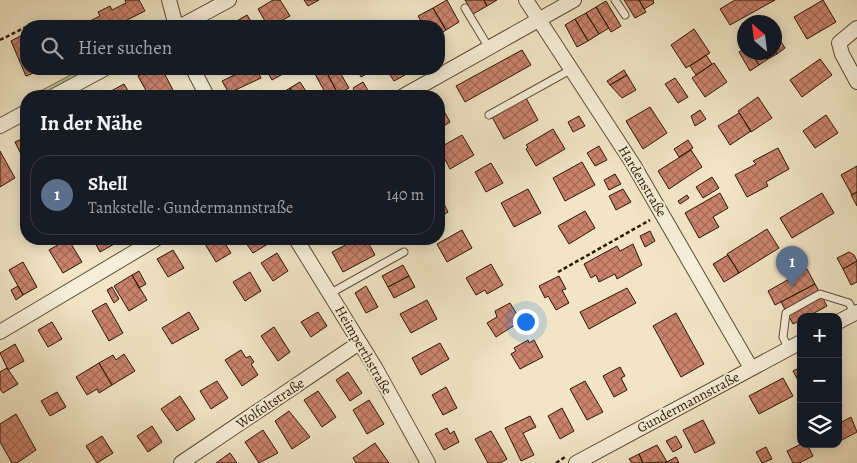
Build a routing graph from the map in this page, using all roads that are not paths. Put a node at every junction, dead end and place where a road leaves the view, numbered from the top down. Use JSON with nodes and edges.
{"nodes":[{"id":1,"x":169,"y":0,"type":"edge"},
{"id":2,"x":229,"y":0,"type":"edge"},
{"id":3,"x":526,"y":0,"type":"edge"},
{"id":4,"x":574,"y":0,"type":"edge"},
{"id":5,"x":616,"y":0,"type":"edge"},
{"id":6,"x":465,"y":8,"type":"dead end"},
{"id":7,"x":624,"y":15,"type":"dead end"},
{"id":8,"x":174,"y":20,"type":"edge"},
{"id":9,"x":192,"y":20,"type":"edge"},
{"id":10,"x":540,"y":20,"type":"junction"},
{"id":11,"x":857,"y":28,"type":"edge"},
{"id":12,"x":490,"y":48,"type":"junction"},
{"id":13,"x":572,"y":69,"type":"junction"},
{"id":14,"x":445,"y":73,"type":"edge"},
{"id":15,"x":93,"y":75,"type":"edge"},
{"id":16,"x":196,"y":75,"type":"edge"},
{"id":17,"x":442,"y":75,"type":"edge"},
{"id":18,"x":857,"y":82,"type":"edge"},
{"id":19,"x":65,"y":90,"type":"edge"},
{"id":20,"x":204,"y":90,"type":"edge"},
{"id":21,"x":415,"y":90,"type":"edge"},
{"id":22,"x":20,"y":115,"type":"edge"},
{"id":23,"x":489,"y":115,"type":"dead end"},
{"id":24,"x":0,"y":126,"type":"edge"},
{"id":25,"x":146,"y":245,"type":"edge"},
{"id":26,"x":300,"y":245,"type":"edge"},
{"id":27,"x":404,"y":252,"type":"dead end"},
{"id":28,"x":331,"y":293,"type":"junction"},
{"id":29,"x":856,"y":312,"type":"edge"},
{"id":30,"x":842,"y":320,"type":"edge"},
{"id":31,"x":0,"y":332,"type":"edge"},
{"id":32,"x":359,"y":342,"type":"junction"},
{"id":33,"x":795,"y":345,"type":"edge"},
{"id":34,"x":750,"y":368,"type":"junction"},
{"id":35,"x":593,"y":458,"type":"edge"},
{"id":36,"x":181,"y":463,"type":"edge"},
{"id":37,"x":428,"y":463,"type":"edge"},
{"id":38,"x":576,"y":463,"type":"edge"}],
"edges":[{"from":1,"to":8,"type":"street"},
{"from":2,"to":9,"type":"street"},
{"from":3,"to":10,"type":"street","name":"Hardenstraße"},
{"from":4,"to":10,"type":"street"},
{"from":5,"to":7,"type":"lane"},
{"from":6,"to":12,"type":"lane"},
{"from":10,"to":12,"type":"street"},
{"from":10,"to":13,"type":"street","name":"Hardenstraße"},
{"from":11,"to":18,"type":"street"},
{"from":12,"to":14,"type":"street"},
{"from":13,"to":23,"type":"lane"},
{"from":13,"to":34,"type":"street","name":"Hardenstraße"},
{"from":15,"to":19,"type":"street"},
{"from":16,"to":20,"type":"street"},
{"from":17,"to":21,"type":"street"},
{"from":22,"to":24,"type":"street"},
{"from":25,"to":31,"type":"street"},
{"from":26,"to":28,"type":"street","name":"Heimperthstraße"},
{"from":27,"to":28,"type":"lane"},
{"from":28,"to":32,"type":"street","name":"Heimperthstraße"},
{"from":29,"to":30,"type":"street"},
{"from":29,"to":33,"type":"lane"},
{"from":32,"to":36,"type":"street","name":"Wolfoltstraße"},
{"from":32,"to":37,"type":"street","name":"Heimperthstraße"},
{"from":33,"to":34,"type":"street","name":"Gundermannstraße"},
{"from":34,"to":35,"type":"street","name":"Gundermannstraße"},
{"from":35,"to":38,"type":"street","name":"Gundermannstraße"}]}
